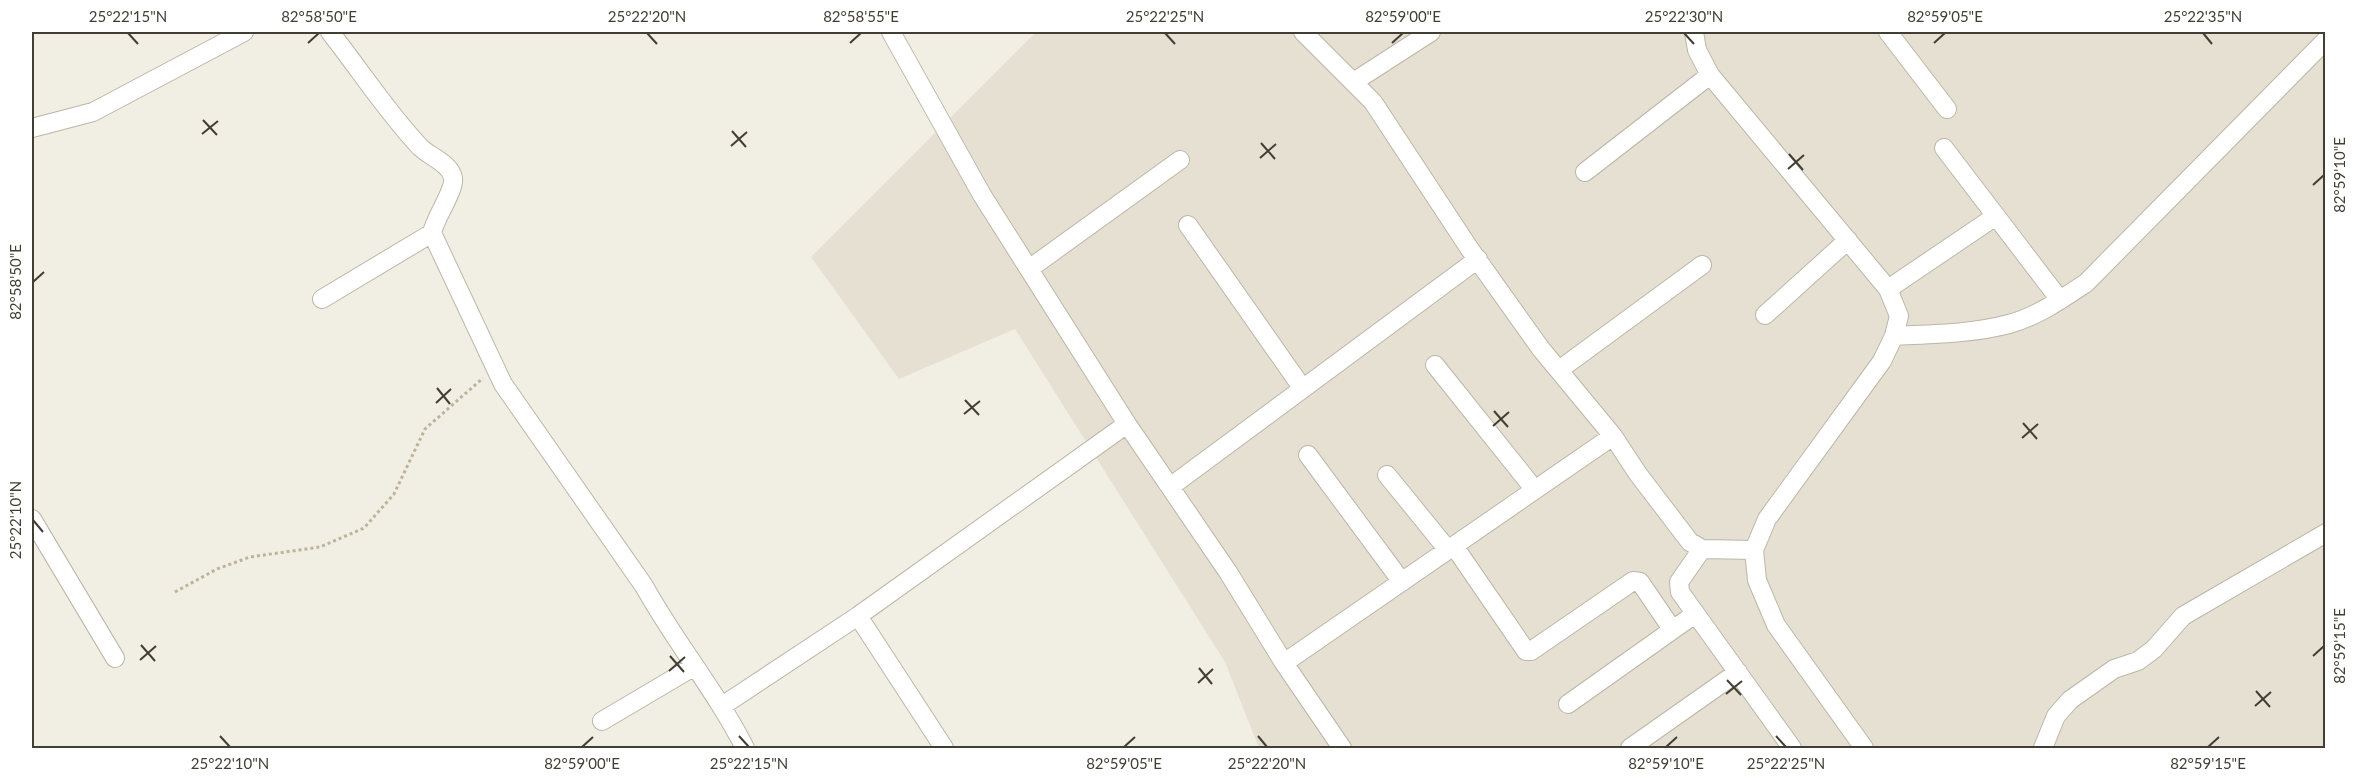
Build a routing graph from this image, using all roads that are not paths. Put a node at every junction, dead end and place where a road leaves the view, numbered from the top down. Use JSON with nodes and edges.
{"nodes":[{"id":1,"x":244,"y":32,"type":"edge"},
{"id":2,"x":330,"y":32,"type":"edge"},
{"id":3,"x":891,"y":32,"type":"edge"},
{"id":4,"x":1303,"y":32,"type":"edge"},
{"id":5,"x":1431,"y":32,"type":"edge"},
{"id":6,"x":1694,"y":32,"type":"edge"},
{"id":7,"x":1888,"y":32,"type":"edge"},
{"id":8,"x":2319,"y":32,"type":"edge"},
{"id":9,"x":2325,"y":40,"type":"edge"},
{"id":10,"x":1710,"y":75,"type":"junction"},
{"id":11,"x":1354,"y":81,"type":"junction"},
{"id":12,"x":1947,"y":109,"type":"dead end"},
{"id":13,"x":32,"y":128,"type":"edge"},
{"id":14,"x":1944,"y":148,"type":"dead end"},
{"id":15,"x":1180,"y":160,"type":"dead end"},
{"id":16,"x":1585,"y":172,"type":"dead end"},
{"id":17,"x":1996,"y":216,"type":"junction"},
{"id":18,"x":1188,"y":225,"type":"dead end"},
{"id":19,"x":432,"y":233,"type":"junction"},
{"id":20,"x":1848,"y":240,"type":"junction"},
{"id":21,"x":1478,"y":260,"type":"junction"},
{"id":22,"x":1702,"y":265,"type":"dead end"},
{"id":23,"x":1029,"y":269,"type":"junction"},
{"id":24,"x":1888,"y":289,"type":"junction"},
{"id":25,"x":322,"y":299,"type":"dead end"},
{"id":26,"x":2060,"y":300,"type":"junction"},
{"id":27,"x":1765,"y":315,"type":"dead end"},
{"id":28,"x":1894,"y":336,"type":"junction"},
{"id":29,"x":1435,"y":365,"type":"dead end"},
{"id":30,"x":1559,"y":370,"type":"junction"},
{"id":31,"x":1304,"y":389,"type":"junction"},
{"id":32,"x":1127,"y":424,"type":"junction"},
{"id":33,"x":1613,"y":435,"type":"junction"},
{"id":34,"x":1308,"y":455,"type":"dead end"},
{"id":35,"x":1387,"y":475,"type":"dead end"},
{"id":36,"x":1170,"y":487,"type":"junction"},
{"id":37,"x":1535,"y":490,"type":"junction"},
{"id":38,"x":32,"y":519,"type":"edge"},
{"id":39,"x":2325,"y":533,"type":"edge"},
{"id":40,"x":1451,"y":548,"type":"junction"},
{"id":41,"x":1702,"y":549,"type":"junction"},
{"id":42,"x":1754,"y":550,"type":"junction"},
{"id":43,"x":1402,"y":582,"type":"junction"},
{"id":44,"x":1695,"y":614,"type":"junction"},
{"id":45,"x":858,"y":616,"type":"junction"},
{"id":46,"x":1672,"y":629,"type":"junction"},
{"id":47,"x":115,"y":658,"type":"dead end"},
{"id":48,"x":1284,"y":663,"type":"junction"},
{"id":49,"x":695,"y":666,"type":"junction"},
{"id":50,"x":1738,"y":672,"type":"junction"},
{"id":51,"x":1568,"y":704,"type":"dead end"},
{"id":52,"x":722,"y":706,"type":"junction"},
{"id":53,"x":602,"y":721,"type":"dead end"},
{"id":54,"x":745,"y":748,"type":"edge"},
{"id":55,"x":944,"y":748,"type":"edge"},
{"id":56,"x":1342,"y":748,"type":"edge"},
{"id":57,"x":1630,"y":748,"type":"edge"},
{"id":58,"x":1792,"y":748,"type":"edge"},
{"id":59,"x":1864,"y":748,"type":"edge"},
{"id":60,"x":2043,"y":748,"type":"edge"}],
"edges":[{"from":1,"to":13,"type":"street"},
{"from":2,"to":19,"type":"street"},
{"from":3,"to":23,"type":"street"},
{"from":4,"to":11,"type":"street"},
{"from":5,"to":11,"type":"street"},
{"from":6,"to":10,"type":"street"},
{"from":7,"to":12,"type":"street"},
{"from":8,"to":9,"type":"street"},
{"from":9,"to":26,"type":"street"},
{"from":10,"to":16,"type":"street"},
{"from":10,"to":20,"type":"street"},
{"from":11,"to":21,"type":"street"},
{"from":14,"to":17,"type":"street"},
{"from":15,"to":23,"type":"street"},
{"from":17,"to":24,"type":"street"},
{"from":17,"to":26,"type":"street"},
{"from":18,"to":31,"type":"street"},
{"from":19,"to":25,"type":"street"},
{"from":19,"to":49,"type":"street"},
{"from":20,"to":24,"type":"street"},
{"from":20,"to":27,"type":"street"},
{"from":21,"to":30,"type":"street"},
{"from":21,"to":31,"type":"street"},
{"from":22,"to":30,"type":"street"},
{"from":23,"to":32,"type":"street"},
{"from":24,"to":28,"type":"street"},
{"from":26,"to":28,"type":"street"},
{"from":28,"to":42,"type":"street"},
{"from":29,"to":37,"type":"street"},
{"from":30,"to":33,"type":"street"},
{"from":31,"to":36,"type":"street"},
{"from":32,"to":36,"type":"street"},
{"from":32,"to":45,"type":"street"},
{"from":33,"to":37,"type":"street"},
{"from":33,"to":41,"type":"street"},
{"from":34,"to":43,"type":"street"},
{"from":35,"to":40,"type":"street"},
{"from":36,"to":48,"type":"street"},
{"from":37,"to":40,"type":"street"},
{"from":38,"to":47,"type":"street"},
{"from":39,"to":60,"type":"street"},
{"from":40,"to":43,"type":"street"},
{"from":40,"to":46,"type":"street"},
{"from":41,"to":42,"type":"street"},
{"from":41,"to":44,"type":"street"},
{"from":42,"to":59,"type":"street"},
{"from":43,"to":48,"type":"street"},
{"from":44,"to":46,"type":"street"},
{"from":44,"to":50,"type":"street"},
{"from":45,"to":52,"type":"street"},
{"from":45,"to":55,"type":"street"},
{"from":46,"to":51,"type":"street"},
{"from":48,"to":56,"type":"street"},
{"from":49,"to":52,"type":"street"},
{"from":49,"to":53,"type":"street"},
{"from":50,"to":57,"type":"street"},
{"from":50,"to":58,"type":"street"},
{"from":52,"to":54,"type":"street"}]}
